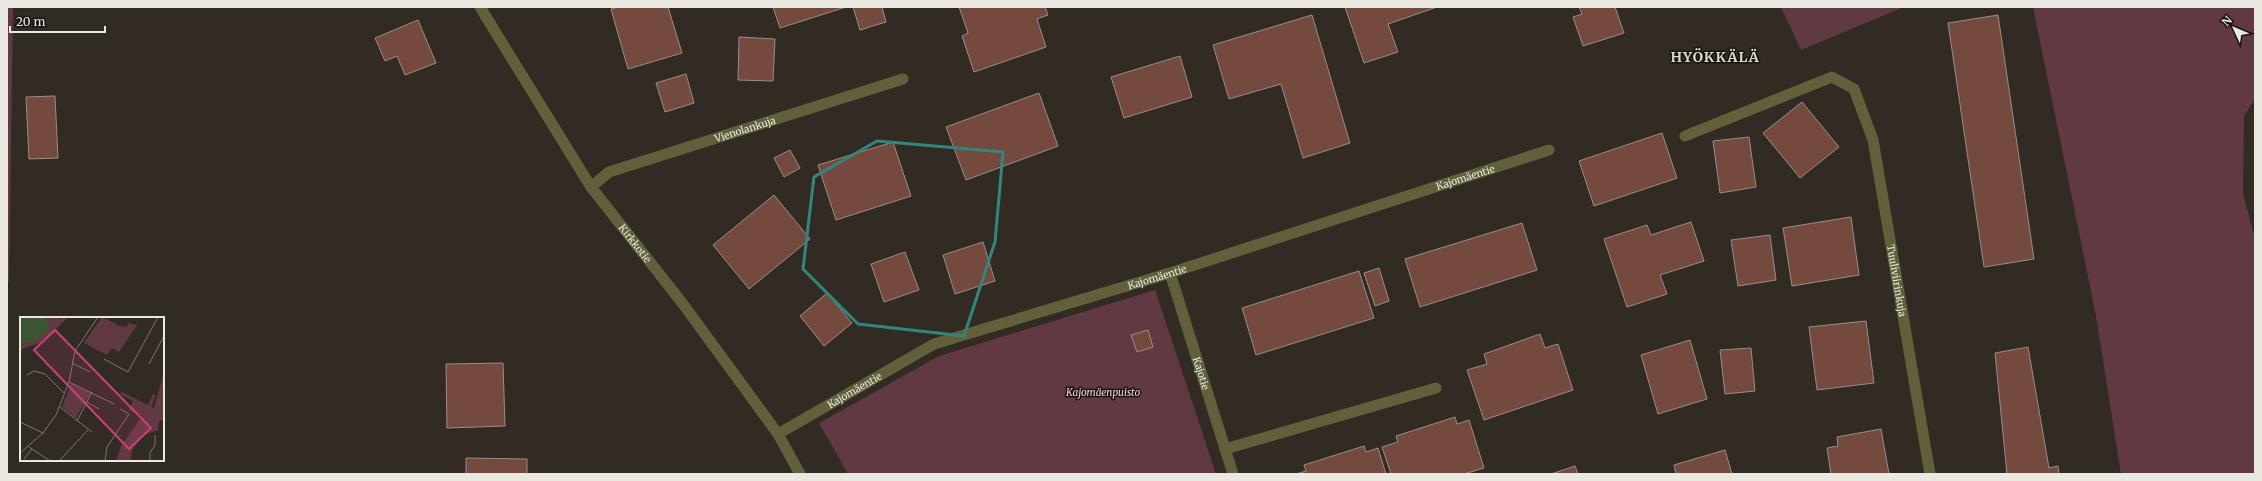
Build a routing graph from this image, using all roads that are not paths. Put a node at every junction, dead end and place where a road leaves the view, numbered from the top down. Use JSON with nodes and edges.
{"nodes":[{"id":1,"x":480,"y":7,"type":"edge"},
{"id":2,"x":903,"y":79,"type":"dead end"},
{"id":3,"x":1685,"y":136,"type":"dead end"},
{"id":4,"x":1549,"y":150,"type":"dead end"},
{"id":5,"x":591,"y":187,"type":"junction"},
{"id":6,"x":1170,"y":273,"type":"junction"},
{"id":7,"x":1436,"y":388,"type":"dead end"},
{"id":8,"x":778,"y":434,"type":"junction"},
{"id":9,"x":1225,"y":449,"type":"junction"},
{"id":10,"x":800,"y":474,"type":"edge"},
{"id":11,"x":1233,"y":474,"type":"edge"},
{"id":12,"x":1930,"y":474,"type":"edge"}],
"edges":[{"from":1,"to":5,"type":"street","name":"Kirkkotie"},
{"from":2,"to":5,"type":"street","name":"Vienolankuja"},
{"from":3,"to":12,"type":"street","name":"Tuuliviirinkuja"},
{"from":4,"to":6,"type":"street","name":"Kajomäentie"},
{"from":5,"to":8,"type":"street","name":"Kirkkotie"},
{"from":6,"to":8,"type":"street","name":"Kajomäentie"},
{"from":6,"to":9,"type":"street","name":"Kajotie"},
{"from":7,"to":9,"type":"street"},
{"from":8,"to":10,"type":"street","name":"Kirkkotie"},
{"from":9,"to":11,"type":"street","name":"Kajotie"}]}
